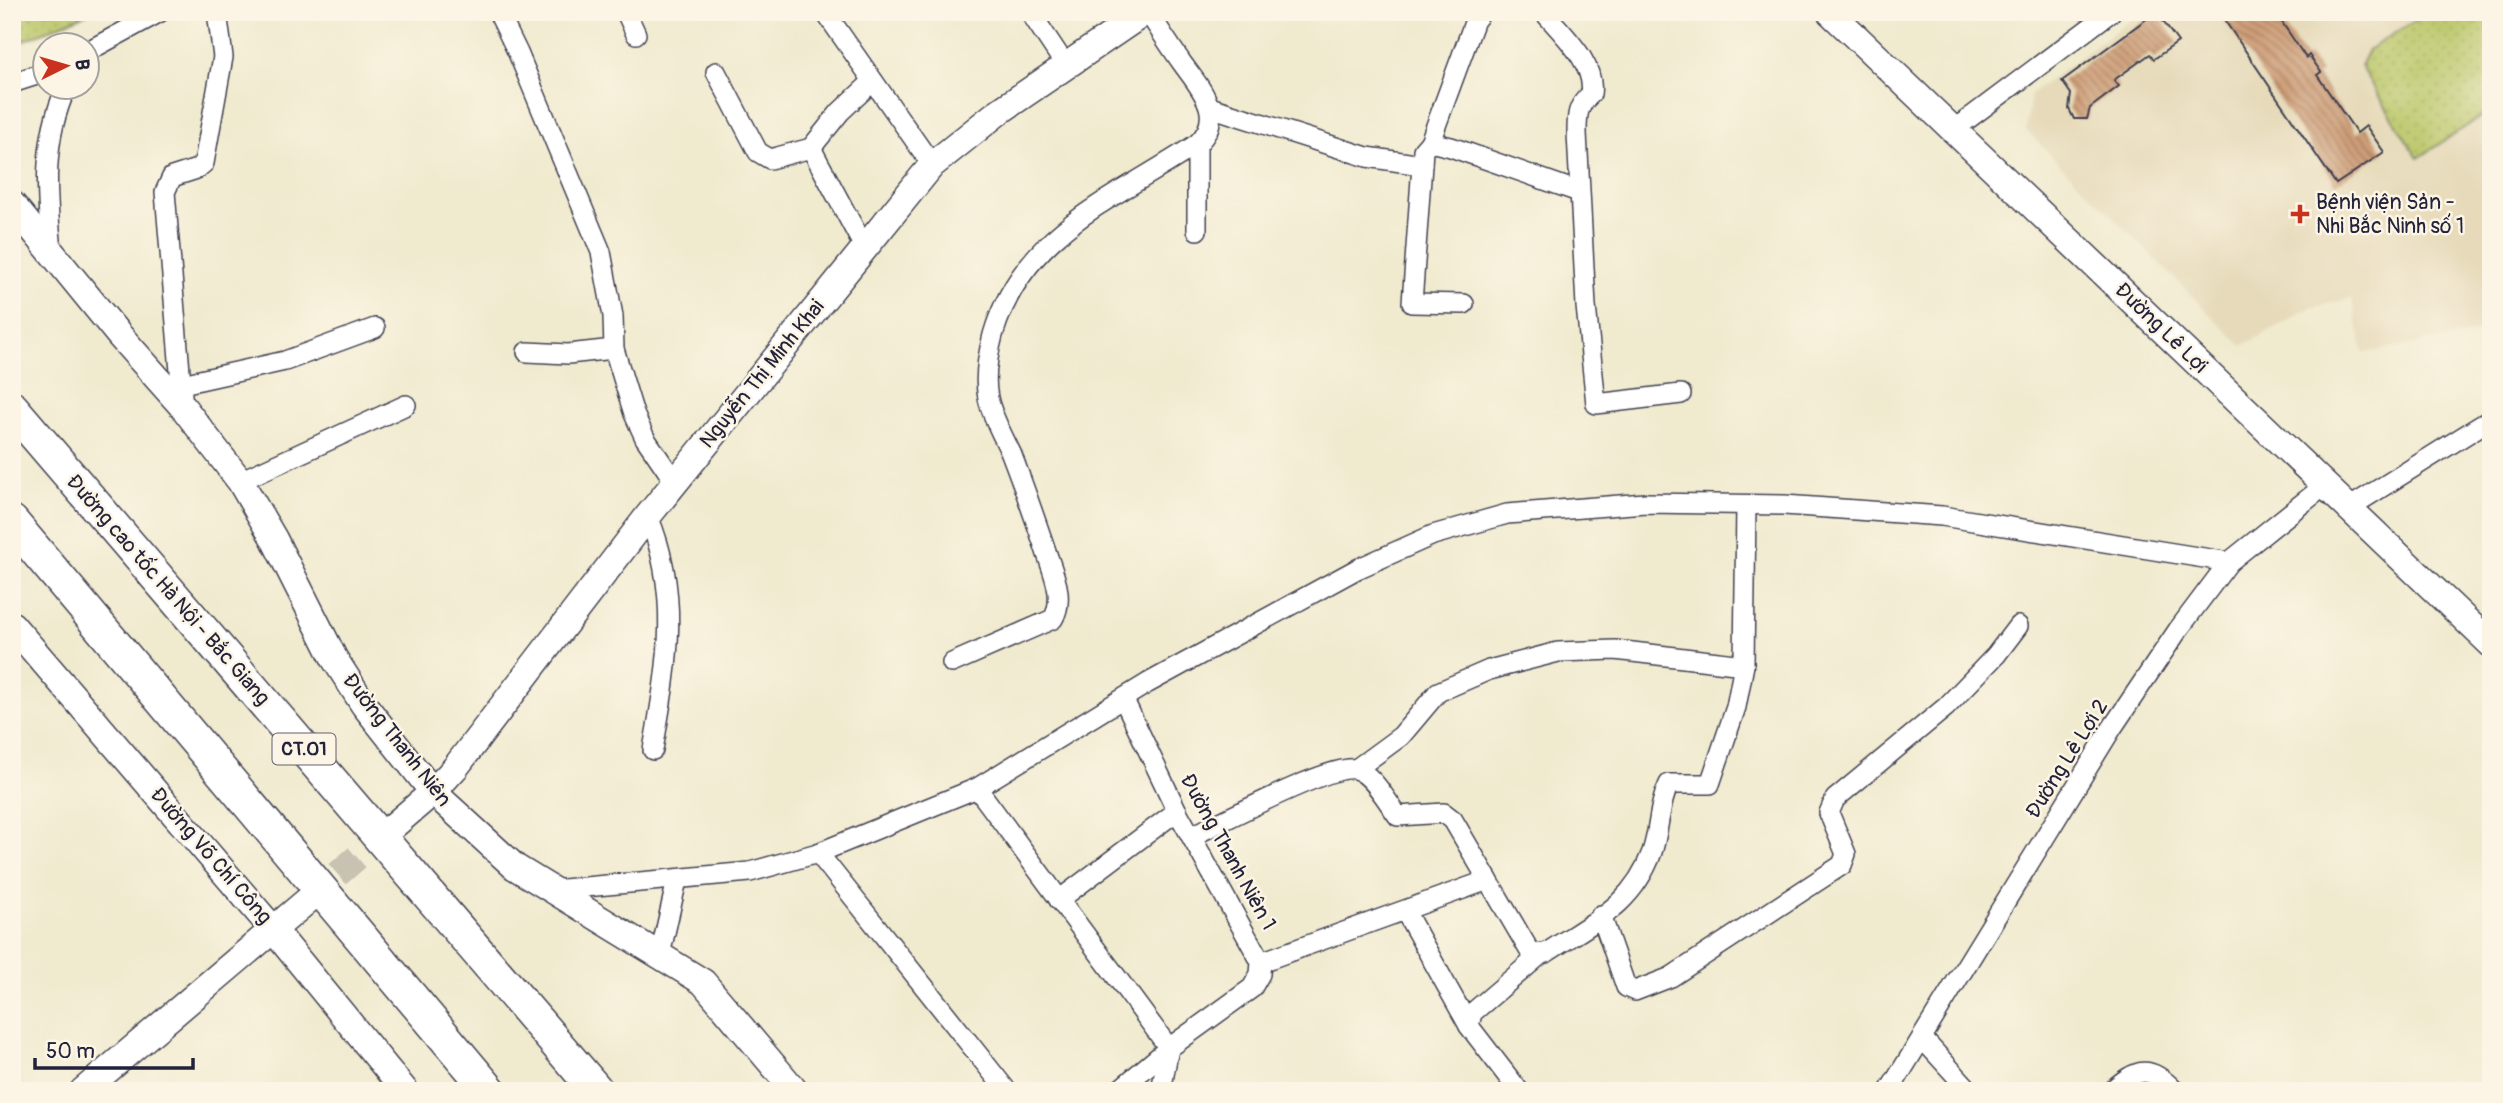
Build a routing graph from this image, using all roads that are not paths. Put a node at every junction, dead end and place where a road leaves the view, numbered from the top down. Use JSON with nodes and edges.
{"nodes":[{"id":1,"x":160,"y":12,"type":"edge"},
{"id":2,"x":217,"y":12,"type":"edge"},
{"id":3,"x":498,"y":12,"type":"edge"},
{"id":4,"x":626,"y":12,"type":"edge"},
{"id":5,"x":825,"y":12,"type":"edge"},
{"id":6,"x":1030,"y":12,"type":"edge"},
{"id":7,"x":1147,"y":12,"type":"edge"},
{"id":8,"x":1482,"y":12,"type":"edge"},
{"id":9,"x":1544,"y":12,"type":"edge"},
{"id":10,"x":1830,"y":12,"type":"edge"},
{"id":11,"x":2111,"y":12,"type":"edge"},
{"id":12,"x":636,"y":34,"type":"dead end"},
{"id":13,"x":102,"y":43,"type":"edge"},
{"id":14,"x":1066,"y":66,"type":"junction"},
{"id":15,"x":716,"y":72,"type":"dead end"},
{"id":16,"x":32,"y":77,"type":"edge"},
{"id":17,"x":873,"y":81,"type":"junction"},
{"id":18,"x":12,"y":83,"type":"edge"},
{"id":19,"x":59,"y":102,"type":"edge"},
{"id":20,"x":1210,"y":107,"type":"junction"},
{"id":21,"x":1952,"y":131,"type":"junction"},
{"id":22,"x":1430,"y":142,"type":"junction"},
{"id":23,"x":1197,"y":144,"type":"junction"},
{"id":24,"x":811,"y":148,"type":"junction"},
{"id":25,"x":932,"y":165,"type":"junction"},
{"id":26,"x":1422,"y":165,"type":"junction"},
{"id":27,"x":1579,"y":192,"type":"junction"},
{"id":28,"x":12,"y":204,"type":"edge"},
{"id":29,"x":1197,"y":230,"type":"dead end"},
{"id":30,"x":864,"y":247,"type":"junction"},
{"id":31,"x":52,"y":250,"type":"junction"},
{"id":32,"x":1464,"y":304,"type":"dead end"},
{"id":33,"x":375,"y":328,"type":"dead end"},
{"id":34,"x":614,"y":349,"type":"junction"},
{"id":35,"x":527,"y":352,"type":"dead end"},
{"id":36,"x":1681,"y":394,"type":"dead end"},
{"id":37,"x":183,"y":395,"type":"junction"},
{"id":38,"x":406,"y":405,"type":"dead end"},
{"id":39,"x":12,"y":408,"type":"edge"},
{"id":40,"x":2491,"y":419,"type":"edge"},
{"id":41,"x":240,"y":481,"type":"junction"},
{"id":42,"x":675,"y":482,"type":"junction"},
{"id":43,"x":2324,"y":485,"type":"junction"},
{"id":44,"x":1746,"y":505,"type":"junction"},
{"id":45,"x":2347,"y":509,"type":"junction"},
{"id":46,"x":648,"y":516,"type":"junction"},
{"id":47,"x":12,"y":522,"type":"edge"},
{"id":48,"x":2229,"y":562,"type":"junction"},
{"id":49,"x":12,"y":625,"type":"edge"},
{"id":50,"x":2018,"y":626,"type":"dead end"},
{"id":51,"x":2491,"y":645,"type":"edge"},
{"id":52,"x":952,"y":663,"type":"dead end"},
{"id":53,"x":1744,"y":665,"type":"junction"},
{"id":54,"x":1124,"y":700,"type":"junction"},
{"id":55,"x":653,"y":750,"type":"dead end"},
{"id":56,"x":1356,"y":769,"type":"junction"},
{"id":57,"x":977,"y":788,"type":"junction"},
{"id":58,"x":433,"y":792,"type":"junction"},
{"id":59,"x":1177,"y":811,"type":"junction"},
{"id":60,"x":391,"y":828,"type":"tunnel mouth"},
{"id":61,"x":1192,"y":836,"type":"junction"},
{"id":62,"x":818,"y":853,"type":"junction"},
{"id":63,"x":677,"y":880,"type":"junction"},
{"id":64,"x":1488,"y":880,"type":"junction"},
{"id":65,"x":552,"y":890,"type":"junction"},
{"id":66,"x":308,"y":900,"type":"tunnel mouth"},
{"id":67,"x":1059,"y":900,"type":"junction"},
{"id":68,"x":1405,"y":911,"type":"junction"},
{"id":69,"x":1601,"y":915,"type":"junction"},
{"id":70,"x":272,"y":928,"type":"junction"},
{"id":71,"x":660,"y":955,"type":"junction"},
{"id":72,"x":1540,"y":955,"type":"junction"},
{"id":73,"x":1261,"y":962,"type":"junction"},
{"id":74,"x":1469,"y":1026,"type":"junction"},
{"id":75,"x":1922,"y":1038,"type":"junction"},
{"id":76,"x":1168,"y":1048,"type":"junction"},
{"id":77,"x":83,"y":1091,"type":"edge"},
{"id":78,"x":405,"y":1091,"type":"edge"},
{"id":79,"x":490,"y":1091,"type":"edge"},
{"id":80,"x":597,"y":1091,"type":"edge"},
{"id":81,"x":795,"y":1091,"type":"edge"},
{"id":82,"x":1007,"y":1091,"type":"edge"},
{"id":83,"x":1118,"y":1091,"type":"edge"},
{"id":84,"x":1161,"y":1091,"type":"edge"},
{"id":85,"x":1519,"y":1091,"type":"edge"},
{"id":86,"x":1889,"y":1091,"type":"edge"},
{"id":87,"x":1970,"y":1091,"type":"edge"},
{"id":88,"x":2111,"y":1091,"type":"edge"},
{"id":89,"x":2175,"y":1091,"type":"edge"}],
"edges":[{"from":1,"to":13,"type":"street"},
{"from":2,"to":37,"type":"street"},
{"from":3,"to":34,"type":"street"},
{"from":4,"to":12,"type":"street"},
{"from":5,"to":17,"type":"street"},
{"from":6,"to":14,"type":"street"},
{"from":7,"to":14,"type":"street","name":"Nguyễn Thị Minh Khai"},
{"from":7,"to":20,"type":"street"},
{"from":8,"to":22,"type":"street"},
{"from":9,"to":27,"type":"street"},
{"from":10,"to":21,"type":"street","name":"Đường Lê Lợi"},
{"from":11,"to":21,"type":"street"},
{"from":14,"to":25,"type":"street","name":"Nguyễn Thị Minh Khai"},
{"from":15,"to":24,"type":"street"},
{"from":16,"to":18,"type":"street"},
{"from":17,"to":24,"type":"street"},
{"from":17,"to":25,"type":"street"},
{"from":19,"to":31,"type":"street"},
{"from":20,"to":23,"type":"street"},
{"from":20,"to":26,"type":"street"},
{"from":21,"to":43,"type":"street","name":"Đường Lê Lợi"},
{"from":22,"to":26,"type":"street"},
{"from":22,"to":27,"type":"street"},
{"from":23,"to":29,"type":"street"},
{"from":23,"to":52,"type":"street"},
{"from":24,"to":30,"type":"street"},
{"from":25,"to":30,"type":"street","name":"Nguyễn Thị Minh Khai"},
{"from":26,"to":32,"type":"street"},
{"from":27,"to":36,"type":"street"},
{"from":28,"to":31,"type":"street","name":"Đường Thanh Niên"},
{"from":30,"to":42,"type":"street","name":"Nguyễn Thị Minh Khai"},
{"from":31,"to":37,"type":"street","name":"Đường Thanh Niên"},
{"from":33,"to":37,"type":"street"},
{"from":34,"to":35,"type":"street"},
{"from":34,"to":42,"type":"street"},
{"from":37,"to":41,"type":"street","name":"Đường Thanh Niên"},
{"from":38,"to":41,"type":"street"},
{"from":39,"to":80,"type":"highway","name":"Đường cao tốc Hà Nội - Bắc Giang","number":"CT.01"},
{"from":40,"to":45,"type":"street"},
{"from":41,"to":58,"type":"street","name":"Đường Thanh Niên"},
{"from":42,"to":46,"type":"street","name":"Nguyễn Thị Minh Khai"},
{"from":43,"to":45,"type":"street","name":"Đường Lê Lợi"},
{"from":43,"to":48,"type":"street","name":"Đường Lê Lợi 2"},
{"from":44,"to":48,"type":"street"},
{"from":44,"to":53,"type":"street"},
{"from":44,"to":54,"type":"street"},
{"from":45,"to":51,"type":"street","name":"Đường Lê Lợi"},
{"from":46,"to":55,"type":"street"},
{"from":46,"to":58,"type":"street","name":"Nguyễn Thị Minh Khai"},
{"from":47,"to":79,"type":"highway"},
{"from":48,"to":75,"type":"street","name":"Đường Lê Lợi 2"},
{"from":49,"to":70,"type":"street","name":"Đường Võ Chí Công"},
{"from":50,"to":69,"type":"street"},
{"from":53,"to":56,"type":"street"},
{"from":53,"to":69,"type":"street"},
{"from":54,"to":57,"type":"street"},
{"from":54,"to":59,"type":"street","name":"Đường Thanh Niên 1"},
{"from":56,"to":61,"type":"street"},
{"from":56,"to":64,"type":"street"},
{"from":57,"to":62,"type":"street"},
{"from":57,"to":67,"type":"street"},
{"from":58,"to":60,"type":"street","name":"Nguyễn Thị Minh Khai"},
{"from":58,"to":65,"type":"street","name":"Đường Thanh Niên"},
{"from":59,"to":61,"type":"street","name":"Đường Thanh Niên 1"},
{"from":59,"to":67,"type":"street"},
{"from":61,"to":73,"type":"street","name":"Đường Thanh Niên 1"},
{"from":62,"to":63,"type":"street"},
{"from":62,"to":82,"type":"street"},
{"from":63,"to":65,"type":"street"},
{"from":63,"to":71,"type":"street"},
{"from":64,"to":68,"type":"street"},
{"from":64,"to":72,"type":"street"},
{"from":65,"to":71,"type":"street","name":"Đường Thanh Niên"},
{"from":66,"to":70,"type":"street"},
{"from":67,"to":76,"type":"street"},
{"from":68,"to":73,"type":"street"},
{"from":68,"to":74,"type":"street"},
{"from":69,"to":72,"type":"street"},
{"from":70,"to":77,"type":"street"},
{"from":70,"to":78,"type":"street","name":"Đường Võ Chí Công"},
{"from":71,"to":81,"type":"street","name":"Đường Thanh Niên"},
{"from":72,"to":74,"type":"street"},
{"from":73,"to":76,"type":"street","name":"Đường Thanh Niên 1"},
{"from":74,"to":85,"type":"street"},
{"from":75,"to":86,"type":"street","name":"Đường Lê Lợi 2"},
{"from":75,"to":87,"type":"street"},
{"from":76,"to":83,"type":"street","name":"Đường Thanh Niên 1"},
{"from":76,"to":84,"type":"street"},
{"from":88,"to":89,"type":"street"}]}
